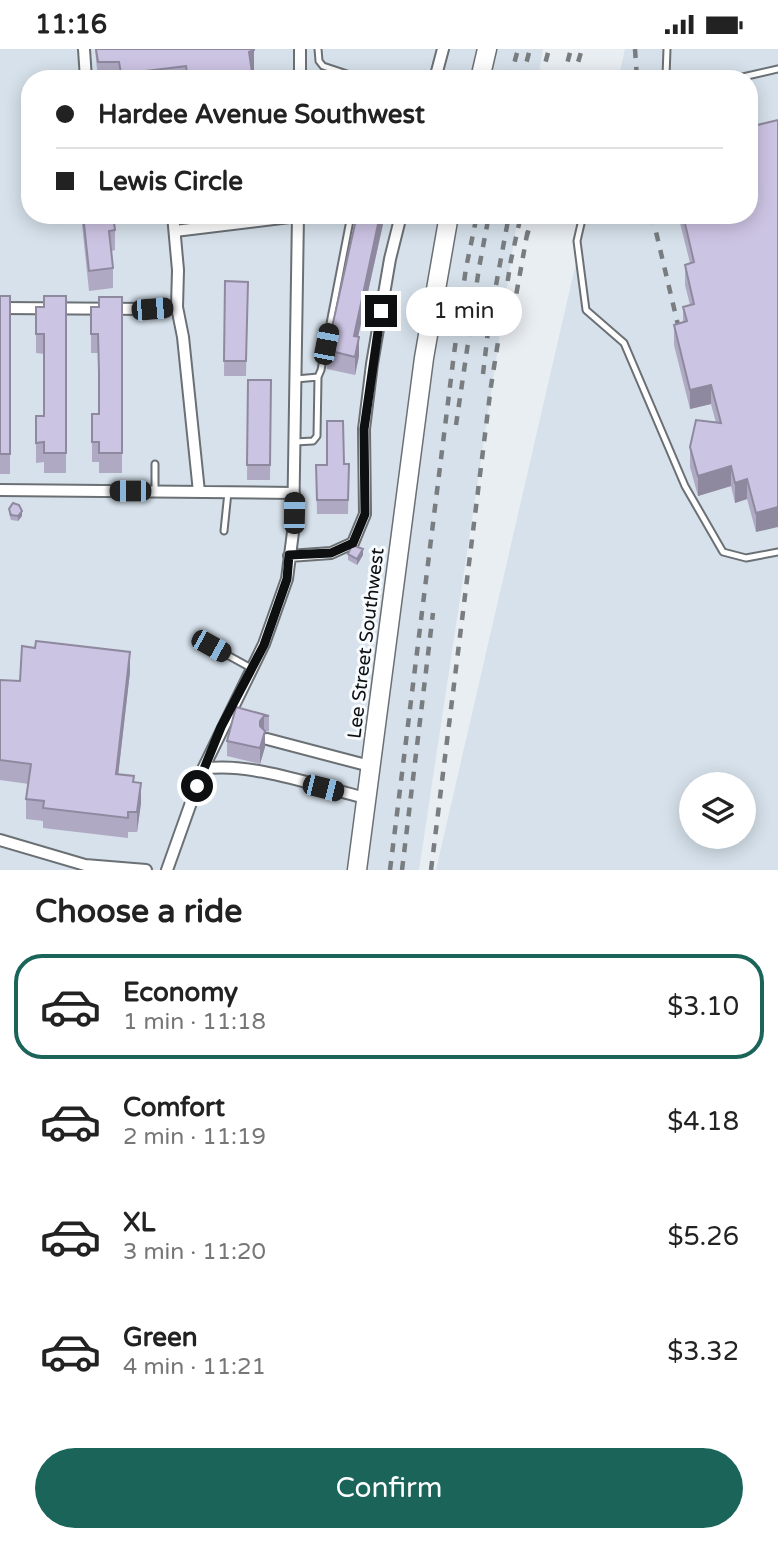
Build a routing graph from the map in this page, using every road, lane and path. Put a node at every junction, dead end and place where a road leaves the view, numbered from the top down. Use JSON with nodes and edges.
{"nodes":[{"id":1,"x":84,"y":49,"type":"edge"},
{"id":2,"x":300,"y":49,"type":"edge"},
{"id":3,"x":318,"y":49,"type":"edge"},
{"id":4,"x":443,"y":49,"type":"edge"},
{"id":5,"x":487,"y":49,"type":"edge"},
{"id":6,"x":667,"y":49,"type":"edge"},
{"id":7,"x":778,"y":69,"type":"edge"},
{"id":8,"x":85,"y":70,"type":"edge"},
{"id":9,"x":300,"y":70,"type":"edge"},
{"id":10,"x":335,"y":70,"type":"edge"},
{"id":11,"x":437,"y":70,"type":"edge"},
{"id":12,"x":482,"y":70,"type":"edge"},
{"id":13,"x":667,"y":70,"type":"edge"},
{"id":14,"x":758,"y":74,"type":"edge"},
{"id":15,"x":174,"y":224,"type":"edge"},
{"id":16,"x":232,"y":224,"type":"edge"},
{"id":17,"x":298,"y":224,"type":"edge"},
{"id":18,"x":349,"y":224,"type":"edge"},
{"id":19,"x":399,"y":224,"type":"edge"},
{"id":20,"x":447,"y":224,"type":"edge"},
{"id":21,"x":581,"y":224,"type":"edge"},
{"id":22,"x":175,"y":231,"type":"junction"},
{"id":23,"x":177,"y":307,"type":"junction"},
{"id":24,"x":0,"y":308,"type":"edge"},
{"id":25,"x":318,"y":377,"type":"junction"},
{"id":26,"x":296,"y":379,"type":"junction"},
{"id":27,"x":295,"y":442,"type":"junction"},
{"id":28,"x":155,"y":464,"type":"dead end"},
{"id":29,"x":0,"y":490,"type":"edge"},
{"id":30,"x":155,"y":491,"type":"junction"},
{"id":31,"x":199,"y":492,"type":"junction"},
{"id":32,"x":228,"y":492,"type":"junction"},
{"id":33,"x":294,"y":493,"type":"junction"},
{"id":34,"x":224,"y":531,"type":"dead end"},
{"id":35,"x":778,"y":552,"type":"edge"},
{"id":36,"x":289,"y":555,"type":"junction"},
{"id":37,"x":211,"y":646,"type":"dead end"},
{"id":38,"x":252,"y":669,"type":"junction"},
{"id":39,"x":221,"y":727,"type":"junction"},
{"id":40,"x":233,"y":731,"type":"edge"},
{"id":41,"x":267,"y":739,"type":"edge"},
{"id":42,"x":370,"y":766,"type":"junction"},
{"id":43,"x":203,"y":769,"type":"junction"},
{"id":44,"x":366,"y":799,"type":"junction"},
{"id":45,"x":0,"y":840,"type":"edge"},
{"id":46,"x":169,"y":869,"type":"edge"},
{"id":47,"x":146,"y":870,"type":"edge"},
{"id":48,"x":357,"y":870,"type":"edge"}],
"edges":[{"from":1,"to":8,"type":"street"},
{"from":2,"to":9,"type":"street"},
{"from":3,"to":10,"type":"lane"},
{"from":4,"to":11,"type":"street"},
{"from":5,"to":12,"type":"main road"},
{"from":6,"to":13,"type":"lane"},
{"from":7,"to":14,"type":"lane"},
{"from":15,"to":22,"type":"street"},
{"from":16,"to":22,"type":"street"},
{"from":17,"to":26,"type":"street"},
{"from":18,"to":25,"type":"lane"},
{"from":19,"to":36,"type":"street"},
{"from":20,"to":42,"type":"main road","name":"Lee Street Southwest"},
{"from":21,"to":35,"type":"lane"},
{"from":22,"to":23,"type":"street"},
{"from":23,"to":24,"type":"street"},
{"from":23,"to":31,"type":"street"},
{"from":25,"to":26,"type":"lane"},
{"from":25,"to":27,"type":"lane"},
{"from":26,"to":27,"type":"street"},
{"from":27,"to":33,"type":"street"},
{"from":28,"to":30,"type":"lane"},
{"from":29,"to":30,"type":"street"},
{"from":30,"to":31,"type":"street"},
{"from":31,"to":32,"type":"street"},
{"from":32,"to":33,"type":"street"},
{"from":32,"to":34,"type":"lane"},
{"from":33,"to":36,"type":"street"},
{"from":36,"to":38,"type":"street"},
{"from":37,"to":38,"type":"lane"},
{"from":38,"to":39,"type":"street"},
{"from":39,"to":40,"type":"street"},
{"from":39,"to":43,"type":"street"},
{"from":41,"to":42,"type":"street"},
{"from":42,"to":44,"type":"main road","name":"Lee Street Southwest"},
{"from":43,"to":44,"type":"street"},
{"from":43,"to":46,"type":"street"},
{"from":44,"to":48,"type":"main road","name":"Lee Street Southwest"},
{"from":45,"to":47,"type":"street"}]}
